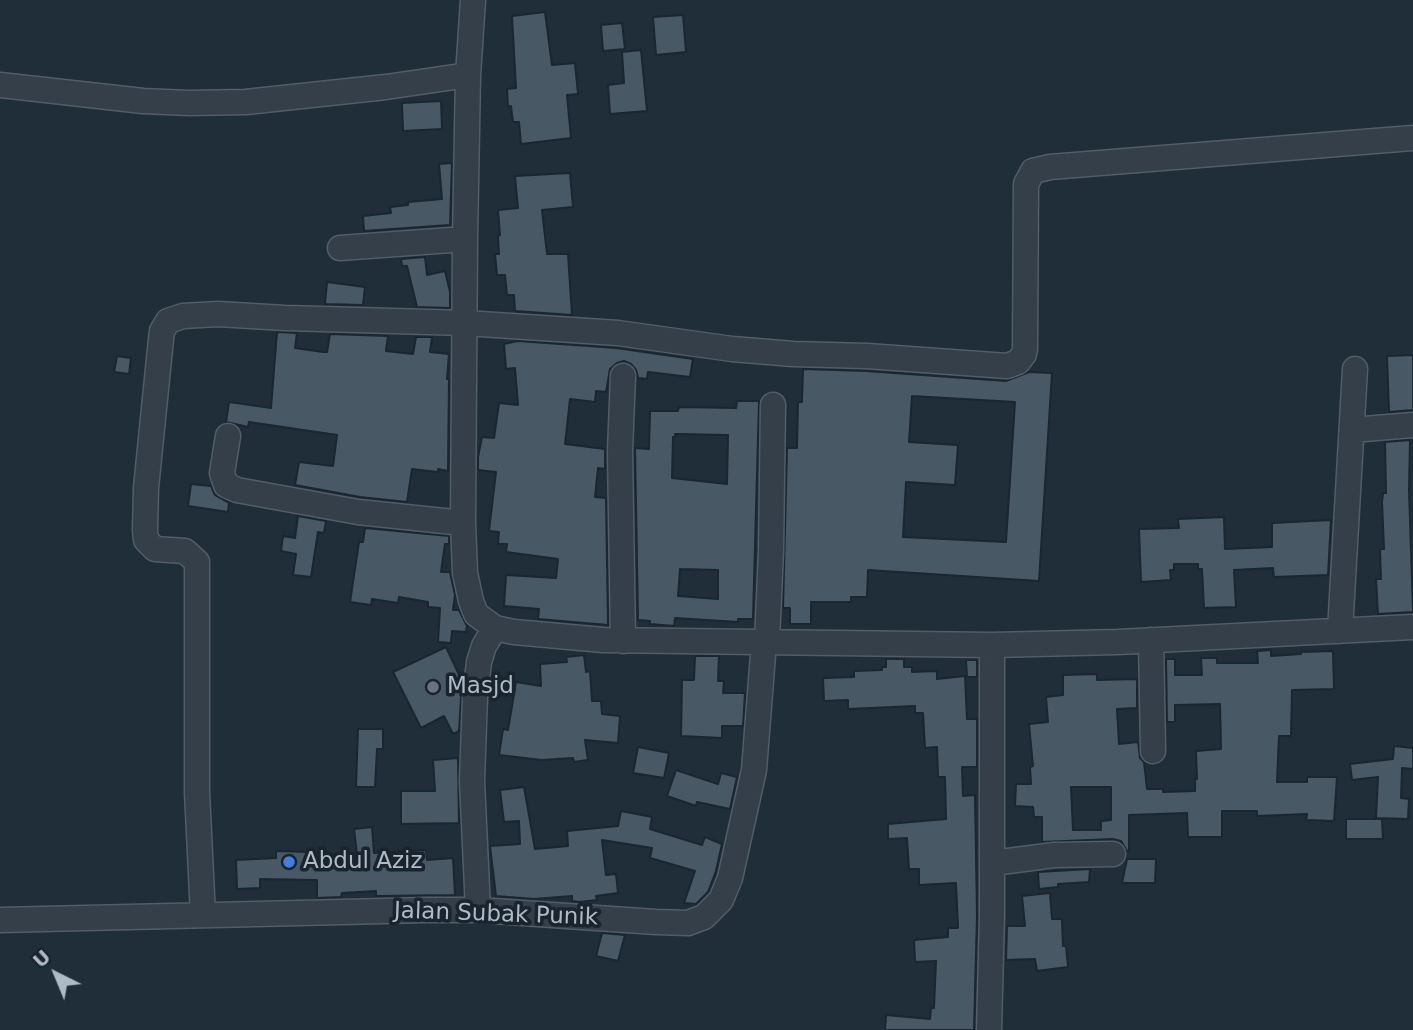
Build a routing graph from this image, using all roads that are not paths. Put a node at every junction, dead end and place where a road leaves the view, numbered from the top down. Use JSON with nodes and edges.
{"nodes":[{"id":1,"x":473,"y":0,"type":"edge"},
{"id":2,"x":468,"y":75,"type":"junction"},
{"id":3,"x":0,"y":85,"type":"edge"},
{"id":4,"x":1413,"y":138,"type":"edge"},
{"id":5,"x":465,"y":239,"type":"junction"},
{"id":6,"x":340,"y":248,"type":"dead end"},
{"id":7,"x":465,"y":323,"type":"junction"},
{"id":8,"x":1355,"y":369,"type":"dead end"},
{"id":9,"x":624,"y":376,"type":"dead end"},
{"id":10,"x":773,"y":405,"type":"dead end"},
{"id":11,"x":1413,"y":425,"type":"edge"},
{"id":12,"x":1352,"y":430,"type":"junction"},
{"id":13,"x":228,"y":436,"type":"dead end"},
{"id":14,"x":463,"y":523,"type":"junction"},
{"id":15,"x":1413,"y":627,"type":"edge"},
{"id":16,"x":495,"y":628,"type":"junction"},
{"id":17,"x":1340,"y":631,"type":"junction"},
{"id":18,"x":1151,"y":640,"type":"junction"},
{"id":19,"x":622,"y":641,"type":"junction"},
{"id":20,"x":765,"y":642,"type":"junction"},
{"id":21,"x":992,"y":645,"type":"junction"},
{"id":22,"x":1153,"y":751,"type":"dead end"},
{"id":23,"x":1112,"y":854,"type":"dead end"},
{"id":24,"x":993,"y":863,"type":"junction"},
{"id":25,"x":478,"y":910,"type":"junction"},
{"id":26,"x":203,"y":915,"type":"junction"},
{"id":27,"x":0,"y":920,"type":"edge"},
{"id":28,"x":989,"y":1030,"type":"edge"}],
"edges":[{"from":1,"to":2,"type":"street"},
{"from":2,"to":3,"type":"street"},
{"from":2,"to":5,"type":"street"},
{"from":4,"to":7,"type":"street"},
{"from":5,"to":6,"type":"street"},
{"from":5,"to":7,"type":"street"},
{"from":7,"to":14,"type":"street"},
{"from":7,"to":26,"type":"street"},
{"from":8,"to":12,"type":"street"},
{"from":9,"to":19,"type":"street"},
{"from":10,"to":20,"type":"street","name":"Jalan Subak Punik"},
{"from":11,"to":12,"type":"street"},
{"from":12,"to":17,"type":"street"},
{"from":13,"to":14,"type":"street"},
{"from":14,"to":16,"type":"street"},
{"from":15,"to":17,"type":"street"},
{"from":16,"to":19,"type":"street"},
{"from":16,"to":25,"type":"street"},
{"from":17,"to":18,"type":"street"},
{"from":18,"to":21,"type":"street"},
{"from":18,"to":22,"type":"street"},
{"from":19,"to":20,"type":"street"},
{"from":20,"to":21,"type":"street"},
{"from":20,"to":25,"type":"street","name":"Jalan Subak Punik"},
{"from":21,"to":24,"type":"street"},
{"from":23,"to":24,"type":"street"},
{"from":24,"to":28,"type":"street"},
{"from":25,"to":26,"type":"street","name":"Jalan Subak Punik"},
{"from":26,"to":27,"type":"street","name":"Jalan Subak Punik"}]}
